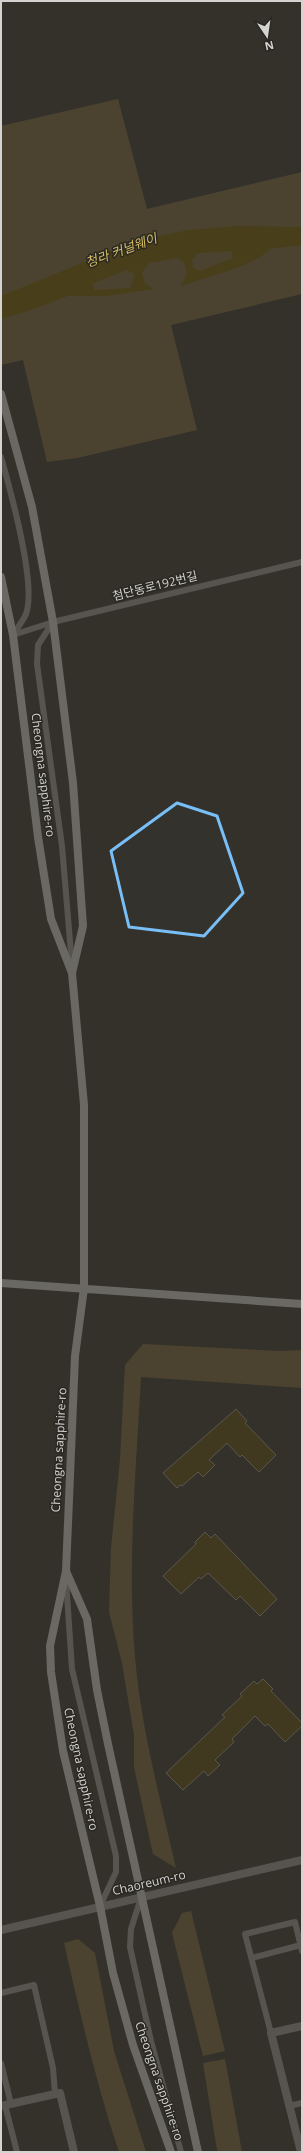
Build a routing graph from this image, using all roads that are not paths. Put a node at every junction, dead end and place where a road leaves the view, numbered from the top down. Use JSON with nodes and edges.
{"nodes":[{"id":1,"x":1,"y":394,"type":"edge"},
{"id":2,"x":1,"y":457,"type":"edge"},
{"id":3,"x":302,"y":562,"type":"edge"},
{"id":4,"x":1,"y":577,"type":"edge"},
{"id":5,"x":53,"y":622,"type":"junction"},
{"id":6,"x":13,"y":635,"type":"junction"},
{"id":7,"x":72,"y":973,"type":"junction"},
{"id":8,"x":1,"y":1283,"type":"edge"},
{"id":9,"x":84,"y":1288,"type":"junction"},
{"id":10,"x":302,"y":1304,"type":"edge"},
{"id":11,"x":66,"y":1571,"type":"junction"},
{"id":12,"x":302,"y":1860,"type":"edge"},
{"id":13,"x":141,"y":1898,"type":"junction"},
{"id":14,"x":100,"y":1906,"type":"junction"},
{"id":15,"x":1,"y":1930,"type":"edge"},
{"id":16,"x":301,"y":1948,"type":"edge"},
{"id":17,"x":252,"y":1958,"type":"junction"},
{"id":18,"x":1,"y":1993,"type":"edge"},
{"id":19,"x":302,"y":2026,"type":"edge"},
{"id":20,"x":271,"y":2033,"type":"junction"},
{"id":21,"x":1,"y":2063,"type":"edge"},
{"id":22,"x":55,"y":2094,"type":"junction"},
{"id":23,"x":302,"y":2103,"type":"edge"},
{"id":24,"x":6,"y":2105,"type":"edge"},
{"id":25,"x":289,"y":2106,"type":"junction"},
{"id":26,"x":298,"y":2128,"type":"edge"},
{"id":27,"x":17,"y":2152,"type":"edge"},
{"id":28,"x":74,"y":2152,"type":"edge"},
{"id":29,"x":171,"y":2152,"type":"edge"},
{"id":30,"x":181,"y":2152,"type":"edge"},
{"id":31,"x":198,"y":2152,"type":"edge"},
{"id":32,"x":301,"y":2152,"type":"edge"}],
"edges":[{"from":1,"to":5,"type":"main road"},
{"from":2,"to":6,"type":"lane"},
{"from":3,"to":5,"type":"lane","name":"첨단동로192번길"},
{"from":4,"to":6,"type":"main road","name":"Cheongna sapphire-ro"},
{"from":5,"to":6,"type":"lane","name":"첨단동로192번길"},
{"from":5,"to":7,"type":"main road"},
{"from":5,"to":7,"type":"lane"},
{"from":6,"to":7,"type":"main road","name":"Cheongna sapphire-ro"},
{"from":7,"to":9,"type":"main road","name":"Cheongna sapphire-ro"},
{"from":8,"to":9,"type":"main road"},
{"from":9,"to":10,"type":"main road"},
{"from":9,"to":11,"type":"main road","name":"Cheongna sapphire-ro"},
{"from":11,"to":13,"type":"main road"},
{"from":11,"to":14,"type":"main road","name":"Cheongna sapphire-ro"},
{"from":11,"to":14,"type":"lane"},
{"from":12,"to":13,"type":"street","name":"Chaoreum-ro"},
{"from":13,"to":14,"type":"street","name":"Chaoreum-ro"},
{"from":13,"to":30,"type":"lane"},
{"from":13,"to":31,"type":"main road"},
{"from":14,"to":15,"type":"street","name":"Chaoreum-ro"},
{"from":14,"to":29,"type":"main road","name":"Cheongna sapphire-ro"},
{"from":16,"to":17,"type":"lane"},
{"from":16,"to":17,"type":"lane"},
{"from":17,"to":20,"type":"lane"},
{"from":18,"to":22,"type":"lane"},
{"from":19,"to":20,"type":"street"},
{"from":20,"to":25,"type":"street"},
{"from":21,"to":24,"type":"lane"},
{"from":22,"to":24,"type":"street"},
{"from":22,"to":28,"type":"street"},
{"from":23,"to":25,"type":"lane"},
{"from":24,"to":27,"type":"lane"},
{"from":25,"to":26,"type":"street"},
{"from":26,"to":32,"type":"street"}]}
